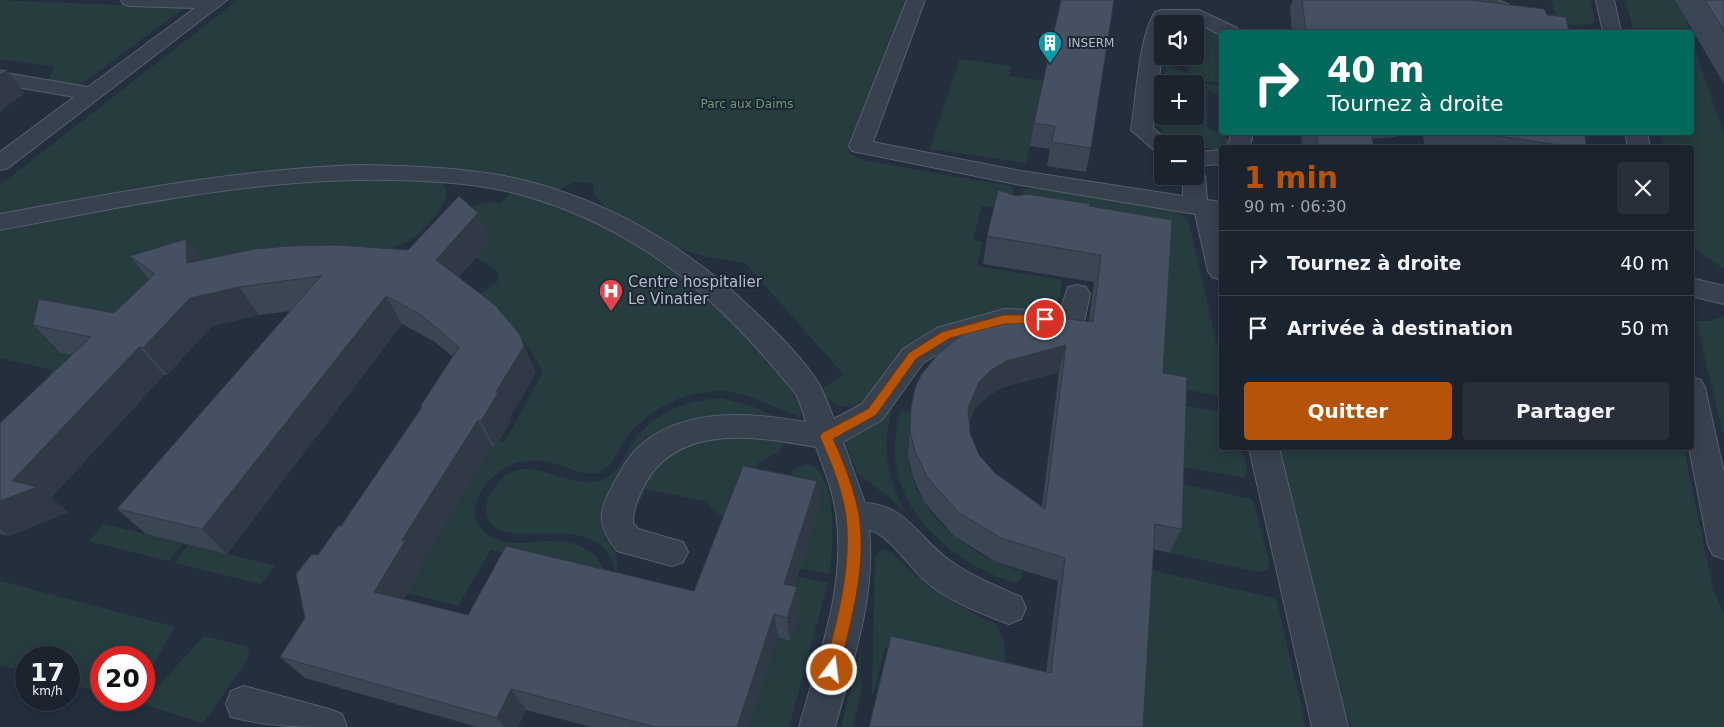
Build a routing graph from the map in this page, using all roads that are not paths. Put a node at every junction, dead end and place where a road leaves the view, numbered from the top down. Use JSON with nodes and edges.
{"nodes":[{"id":1,"x":130,"y":0,"type":"edge"},
{"id":2,"x":916,"y":0,"type":"edge"},
{"id":3,"x":1481,"y":0,"type":"edge"},
{"id":4,"x":1605,"y":0,"type":"edge"},
{"id":5,"x":215,"y":2,"type":"edge"},
{"id":6,"x":1199,"y":8,"type":"edge"},
{"id":7,"x":1227,"y":30,"type":"edge"},
{"id":8,"x":1555,"y":30,"type":"edge"},
{"id":9,"x":1612,"y":30,"type":"edge"},
{"id":10,"x":0,"y":78,"type":"edge"},
{"id":11,"x":92,"y":94,"type":"junction"},
{"id":12,"x":1154,"y":139,"type":"edge"},
{"id":13,"x":1219,"y":157,"type":"edge"},
{"id":14,"x":1204,"y":158,"type":"edge"},
{"id":15,"x":0,"y":163,"type":"edge"},
{"id":16,"x":1198,"y":185,"type":"edge"},
{"id":17,"x":1207,"y":208,"type":"edge"},
{"id":18,"x":0,"y":222,"type":"edge"},
{"id":19,"x":1219,"y":262,"type":"edge"},
{"id":20,"x":1694,"y":288,"type":"edge"},
{"id":21,"x":1077,"y":294,"type":"dead end"},
{"id":22,"x":1724,"y":295,"type":"edge"},
{"id":23,"x":1694,"y":402,"type":"edge"},
{"id":24,"x":826,"y":437,"type":"junction"},
{"id":25,"x":1264,"y":450,"type":"edge"},
{"id":26,"x":852,"y":516,"type":"junction"},
{"id":27,"x":1724,"y":546,"type":"edge"},
{"id":28,"x":672,"y":552,"type":"dead end"},
{"id":29,"x":1009,"y":608,"type":"dead end"},
{"id":30,"x":244,"y":704,"type":"dead end"},
{"id":31,"x":329,"y":727,"type":"edge"},
{"id":32,"x":817,"y":727,"type":"edge"},
{"id":33,"x":1330,"y":727,"type":"edge"}],
"edges":[{"from":1,"to":5,"type":"lane"},
{"from":2,"to":17,"type":"lane"},
{"from":3,"to":8,"type":"lane"},
{"from":4,"to":9,"type":"lane"},
{"from":5,"to":11,"type":"lane"},
{"from":6,"to":7,"type":"lane"},
{"from":6,"to":12,"type":"lane"},
{"from":10,"to":11,"type":"lane"},
{"from":11,"to":15,"type":"lane"},
{"from":13,"to":14,"type":"lane"},
{"from":16,"to":17,"type":"lane"},
{"from":17,"to":19,"type":"lane"},
{"from":18,"to":24,"type":"lane"},
{"from":20,"to":22,"type":"lane"},
{"from":21,"to":24,"type":"lane"},
{"from":23,"to":27,"type":"lane"},
{"from":24,"to":26,"type":"lane"},
{"from":24,"to":28,"type":"lane"},
{"from":25,"to":33,"type":"lane"},
{"from":26,"to":29,"type":"lane"},
{"from":26,"to":32,"type":"lane"},
{"from":30,"to":31,"type":"lane"}]}
